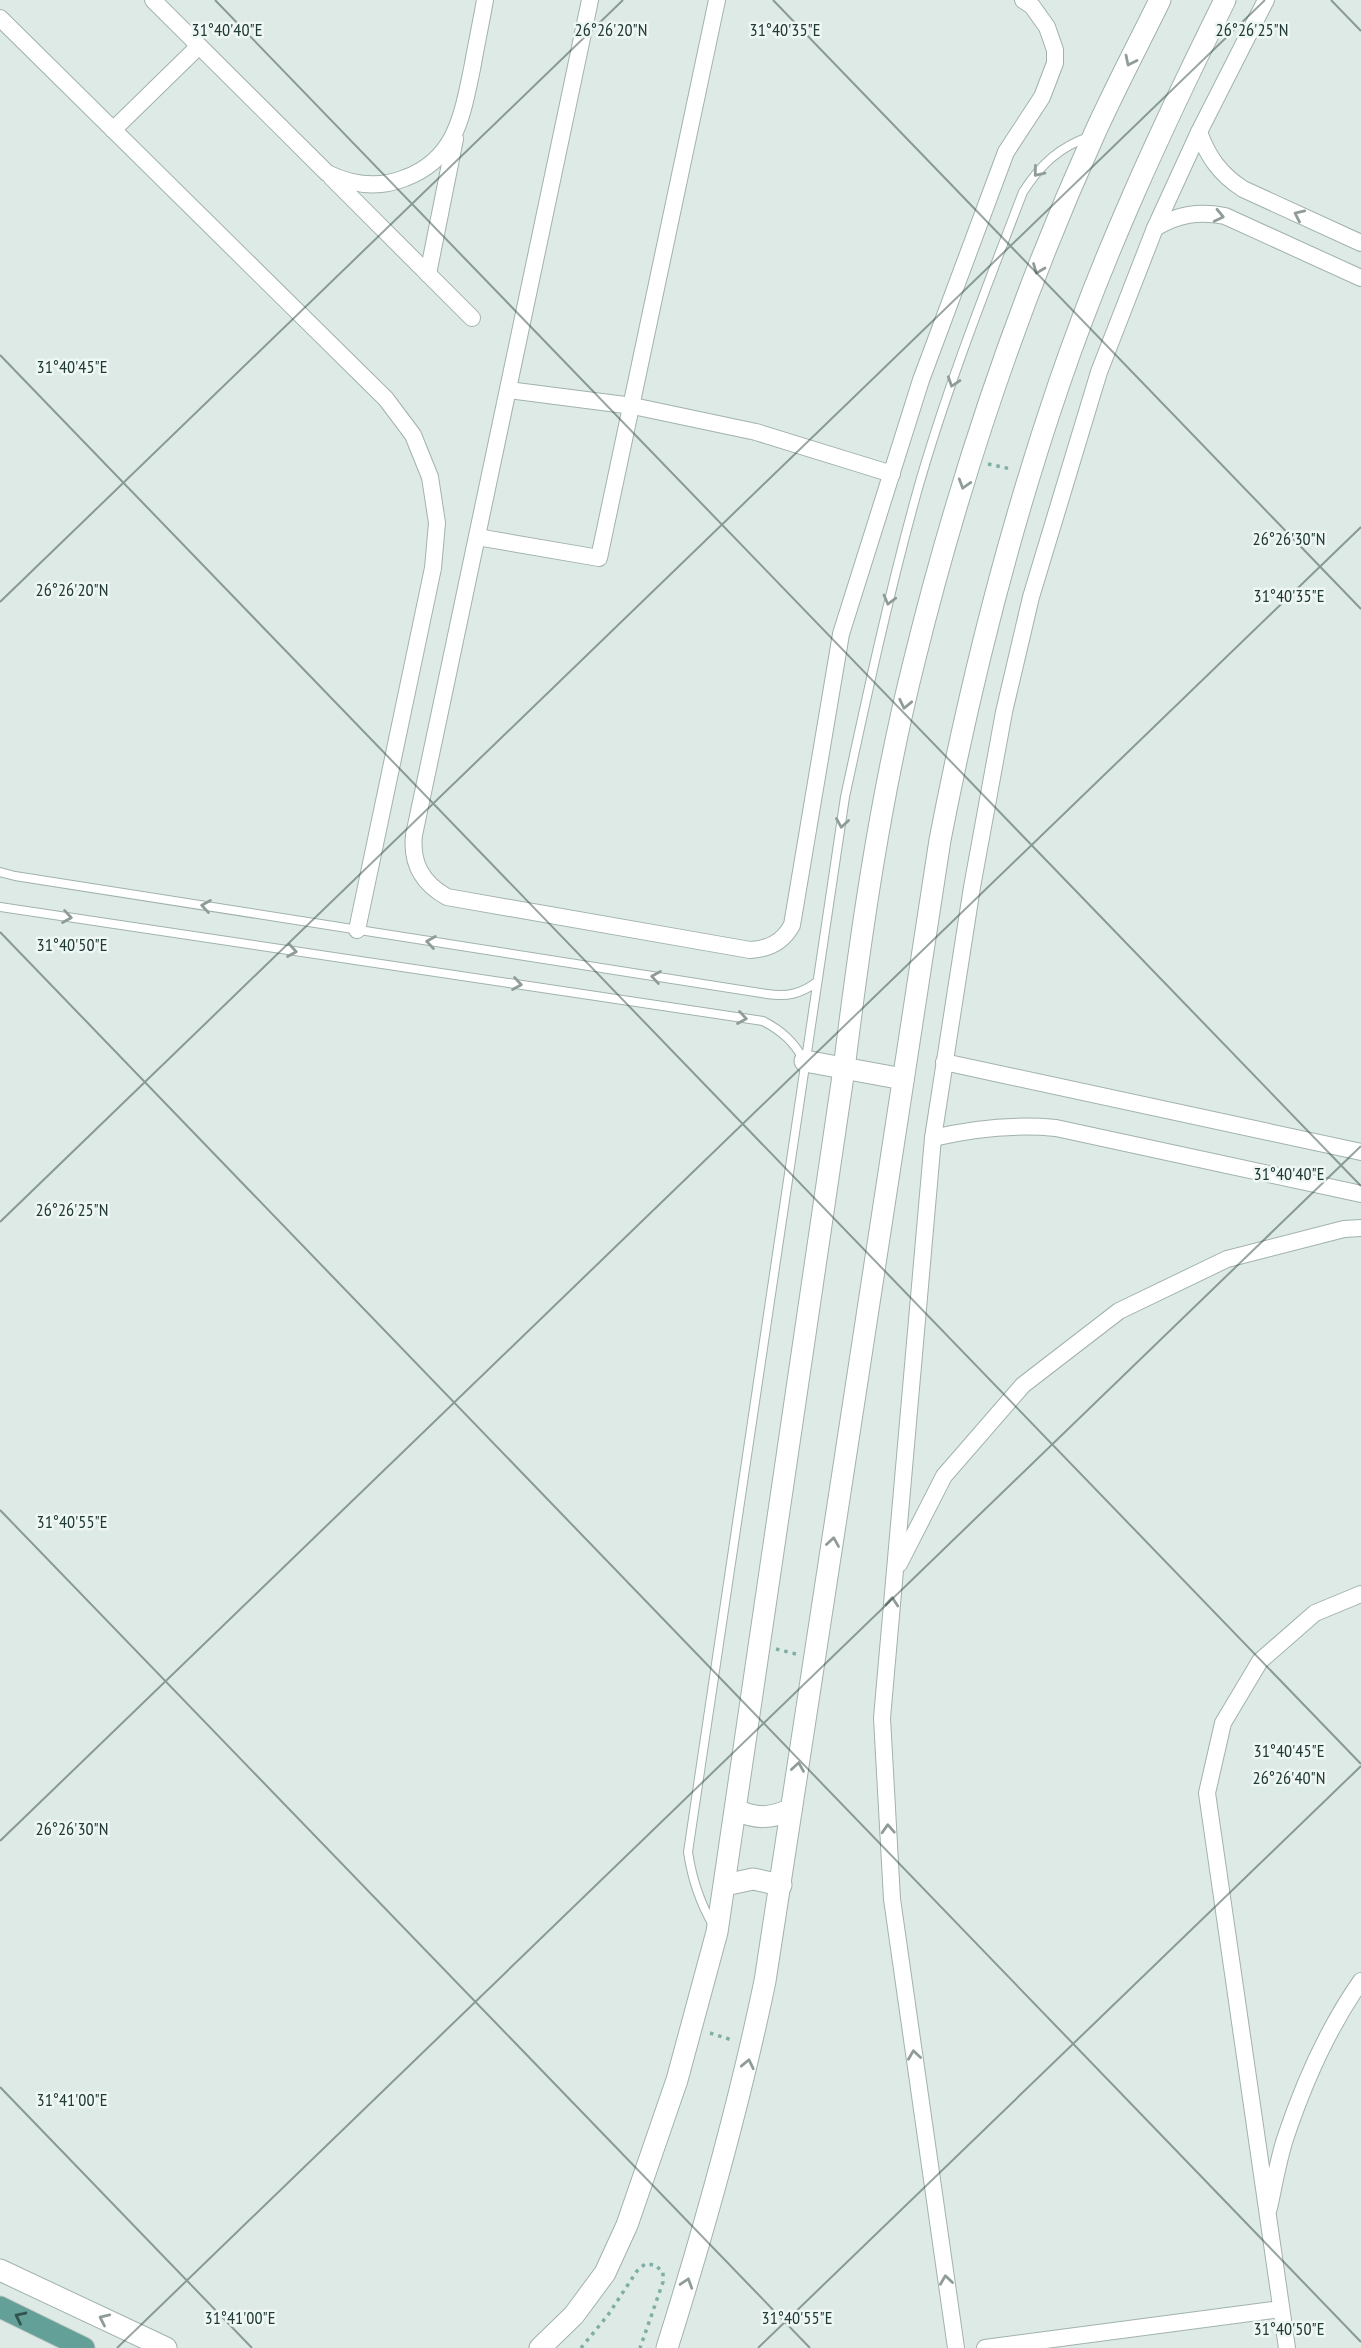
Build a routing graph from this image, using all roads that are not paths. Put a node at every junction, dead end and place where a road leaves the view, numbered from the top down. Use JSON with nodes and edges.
{"nodes":[{"id":1,"x":153,"y":0,"type":"edge"},
{"id":2,"x":485,"y":0,"type":"edge"},
{"id":3,"x":590,"y":0,"type":"edge"},
{"id":4,"x":717,"y":0,"type":"edge"},
{"id":5,"x":1023,"y":0,"type":"edge"},
{"id":6,"x":1160,"y":0,"type":"edge"},
{"id":7,"x":1225,"y":0,"type":"edge"},
{"id":8,"x":1266,"y":0,"type":"edge"},
{"id":9,"x":0,"y":18,"type":"edge"},
{"id":10,"x":200,"y":46,"type":"junction"},
{"id":11,"x":113,"y":130,"type":"junction"},
{"id":12,"x":1199,"y":132,"type":"junction"},
{"id":13,"x":456,"y":134,"type":"junction"},
{"id":14,"x":1093,"y":135,"type":"junction"},
{"id":15,"x":327,"y":173,"type":"junction"},
{"id":16,"x":1155,"y":228,"type":"junction"},
{"id":17,"x":1361,"y":243,"type":"edge"},
{"id":18,"x":428,"y":274,"type":"junction"},
{"id":19,"x":1361,"y":278,"type":"edge"},
{"id":20,"x":472,"y":318,"type":"dead end"},
{"id":21,"x":508,"y":390,"type":"junction"},
{"id":22,"x":633,"y":406,"type":"junction"},
{"id":23,"x":891,"y":474,"type":"junction"},
{"id":24,"x":477,"y":537,"type":"junction"},
{"id":25,"x":0,"y":872,"type":"edge"},
{"id":26,"x":0,"y":907,"type":"edge"},
{"id":27,"x":357,"y":930,"type":"junction"},
{"id":28,"x":817,"y":982,"type":"junction"},
{"id":29,"x":805,"y":1061,"type":"junction"},
{"id":30,"x":944,"y":1062,"type":"junction"},
{"id":31,"x":844,"y":1069,"type":"junction"},
{"id":32,"x":903,"y":1079,"type":"junction"},
{"id":33,"x":933,"y":1138,"type":"junction"},
{"id":34,"x":1361,"y":1152,"type":"edge"},
{"id":35,"x":1361,"y":1194,"type":"edge"},
{"id":36,"x":1361,"y":1228,"type":"edge"},
{"id":37,"x":895,"y":1572,"type":"junction"},
{"id":38,"x":1361,"y":1594,"type":"edge"},
{"id":39,"x":791,"y":1809,"type":"junction"},
{"id":40,"x":736,"y":1810,"type":"junction"},
{"id":41,"x":725,"y":1885,"type":"junction"},
{"id":42,"x":781,"y":1885,"type":"junction"},
{"id":43,"x":717,"y":1933,"type":"junction"},
{"id":44,"x":1361,"y":1981,"type":"edge"},
{"id":45,"x":1267,"y":2218,"type":"junction"},
{"id":46,"x":0,"y":2270,"type":"edge"},
{"id":47,"x":0,"y":2307,"type":"edge"},
{"id":48,"x":1282,"y":2309,"type":"junction"},
{"id":49,"x":84,"y":2348,"type":"edge"},
{"id":50,"x":166,"y":2348,"type":"edge"},
{"id":51,"x":540,"y":2348,"type":"edge"},
{"id":52,"x":667,"y":2348,"type":"edge"},
{"id":53,"x":956,"y":2348,"type":"edge"},
{"id":54,"x":985,"y":2348,"type":"edge"},
{"id":55,"x":1287,"y":2348,"type":"edge"}],
"edges":[{"from":1,"to":10,"type":"street"},
{"from":2,"to":13,"type":"street"},
{"from":3,"to":21,"type":"street"},
{"from":4,"to":22,"type":"street"},
{"from":5,"to":23,"type":"street"},
{"from":6,"to":14,"type":"street","one_way":true},
{"from":7,"to":32,"type":"street"},
{"from":8,"to":12,"type":"street"},
{"from":9,"to":11,"type":"street"},
{"from":10,"to":11,"type":"street"},
{"from":10,"to":15,"type":"street"},
{"from":11,"to":27,"type":"street"},
{"from":12,"to":16,"type":"street"},
{"from":17,"to":12,"type":"street","one_way":true},
{"from":13,"to":15,"type":"street"},
{"from":13,"to":18,"type":"street"},
{"from":14,"to":28,"type":"lane","one_way":true},
{"from":14,"to":31,"type":"street","one_way":true},
{"from":15,"to":18,"type":"street"},
{"from":16,"to":19,"type":"street","one_way":true},
{"from":16,"to":30,"type":"street"},
{"from":18,"to":20,"type":"street"},
{"from":21,"to":22,"type":"street"},
{"from":21,"to":24,"type":"street"},
{"from":22,"to":23,"type":"street"},
{"from":22,"to":24,"type":"street"},
{"from":23,"to":24,"type":"street"},
{"from":27,"to":25,"type":"lane","one_way":true},
{"from":26,"to":29,"type":"lane","one_way":true},
{"from":28,"to":27,"type":"lane","one_way":true},
{"from":28,"to":29,"type":"lane"},
{"from":29,"to":31,"type":"street"},
{"from":29,"to":43,"type":"lane"},
{"from":30,"to":33,"type":"street"},
{"from":30,"to":34,"type":"street"},
{"from":31,"to":32,"type":"street"},
{"from":31,"to":40,"type":"street"},
{"from":39,"to":32,"type":"street","one_way":true},
{"from":33,"to":35,"type":"street"},
{"from":33,"to":37,"type":"street"},
{"from":36,"to":37,"type":"street"},
{"from":53,"to":37,"type":"street","one_way":true},
{"from":38,"to":45,"type":"street"},
{"from":39,"to":40,"type":"street"},
{"from":39,"to":42,"type":"street"},
{"from":40,"to":41,"type":"street"},
{"from":41,"to":42,"type":"street"},
{"from":41,"to":43,"type":"street"},
{"from":52,"to":42,"type":"street","one_way":true},
{"from":43,"to":51,"type":"street"},
{"from":44,"to":45,"type":"street"},
{"from":45,"to":48,"type":"street"},
{"from":50,"to":46,"type":"street","one_way":true},
{"from":49,"to":47,"type":"main road","one_way":true},
{"from":48,"to":54,"type":"street"},
{"from":48,"to":55,"type":"street"}]}
